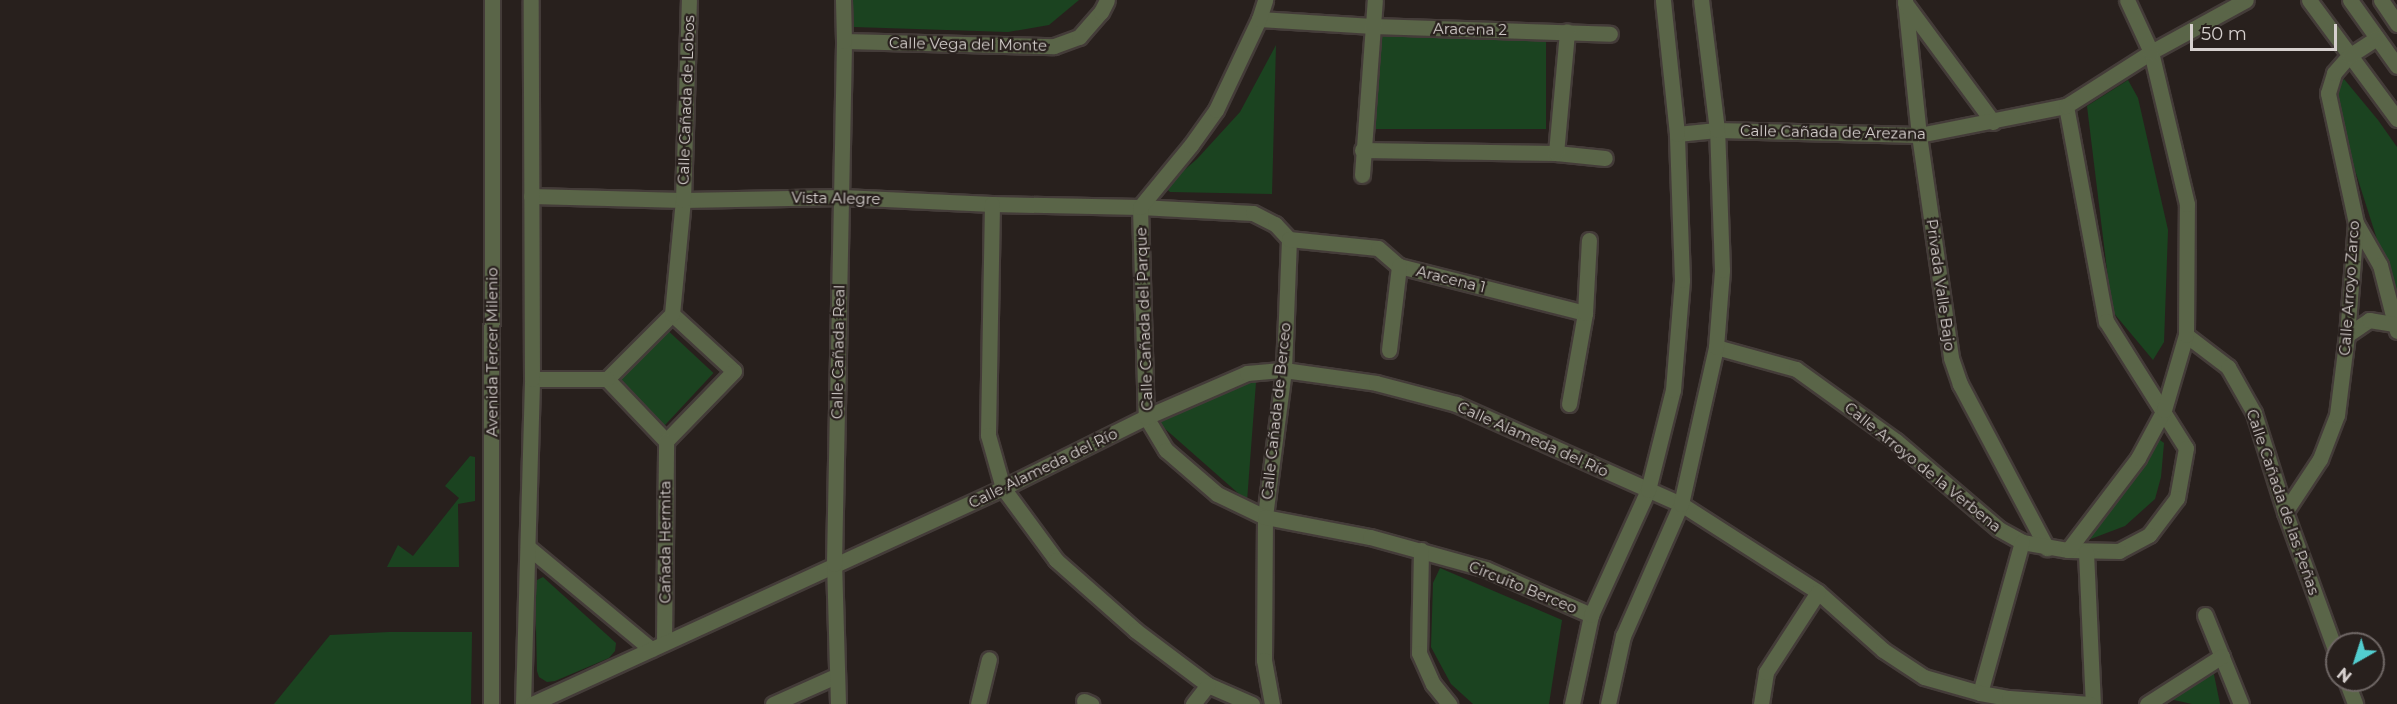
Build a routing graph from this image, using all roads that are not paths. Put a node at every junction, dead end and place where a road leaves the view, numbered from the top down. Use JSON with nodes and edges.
{"nodes":[{"id":1,"x":492,"y":0,"type":"edge"},
{"id":2,"x":531,"y":0,"type":"edge"},
{"id":3,"x":689,"y":0,"type":"edge"},
{"id":4,"x":843,"y":0,"type":"edge"},
{"id":5,"x":1107,"y":0,"type":"edge"},
{"id":6,"x":1265,"y":0,"type":"edge"},
{"id":7,"x":1375,"y":0,"type":"edge"},
{"id":8,"x":1663,"y":0,"type":"edge"},
{"id":9,"x":1701,"y":0,"type":"edge"},
{"id":10,"x":2127,"y":0,"type":"edge"},
{"id":11,"x":2246,"y":0,"type":"edge"},
{"id":12,"x":2309,"y":0,"type":"edge"},
{"id":13,"x":2350,"y":0,"type":"edge"},
{"id":14,"x":2381,"y":0,"type":"edge"},
{"id":15,"x":1905,"y":1,"type":"edge"},
{"id":16,"x":1258,"y":19,"type":"junction"},
{"id":17,"x":2397,"y":24,"type":"edge"},
{"id":18,"x":1374,"y":26,"type":"junction"},
{"id":19,"x":1568,"y":31,"type":"junction"},
{"id":20,"x":1610,"y":34,"type":"dead end"},
{"id":21,"x":2377,"y":38,"type":"junction"},
{"id":22,"x":844,"y":41,"type":"junction"},
{"id":23,"x":2151,"y":52,"type":"junction"},
{"id":24,"x":2349,"y":56,"type":"junction"},
{"id":25,"x":2397,"y":66,"type":"edge"},
{"id":26,"x":2066,"y":106,"type":"junction"},
{"id":27,"x":2397,"y":119,"type":"edge"},
{"id":28,"x":1993,"y":122,"type":"junction"},
{"id":29,"x":1717,"y":130,"type":"junction"},
{"id":30,"x":1677,"y":134,"type":"junction"},
{"id":31,"x":1919,"y":135,"type":"junction"},
{"id":32,"x":1362,"y":150,"type":"junction"},
{"id":33,"x":1556,"y":153,"type":"junction"},
{"id":34,"x":1605,"y":158,"type":"dead end"},
{"id":35,"x":1362,"y":175,"type":"dead end"},
{"id":36,"x":531,"y":196,"type":"junction"},
{"id":37,"x":842,"y":196,"type":"junction"},
{"id":38,"x":683,"y":200,"type":"junction"},
{"id":39,"x":992,"y":204,"type":"junction"},
{"id":40,"x":1140,"y":207,"type":"junction"},
{"id":41,"x":2356,"y":223,"type":"junction"},
{"id":42,"x":1289,"y":239,"type":"junction"},
{"id":43,"x":1589,"y":240,"type":"dead end"},
{"id":44,"x":1400,"y":266,"type":"junction"},
{"id":45,"x":1585,"y":313,"type":"junction"},
{"id":46,"x":672,"y":314,"type":"junction"},
{"id":47,"x":2396,"y":328,"type":"edge"},
{"id":48,"x":2186,"y":335,"type":"junction"},
{"id":49,"x":2347,"y":335,"type":"junction"},
{"id":50,"x":1716,"y":347,"type":"junction"},
{"id":51,"x":1389,"y":350,"type":"dead end"},
{"id":52,"x":1284,"y":370,"type":"junction"},
{"id":53,"x":532,"y":379,"type":"junction"},
{"id":54,"x":607,"y":379,"type":"junction"},
{"id":55,"x":1569,"y":404,"type":"dead end"},
{"id":56,"x":2164,"y":410,"type":"junction"},
{"id":57,"x":1146,"y":417,"type":"junction"},
{"id":58,"x":666,"y":441,"type":"junction"},
{"id":59,"x":1003,"y":488,"type":"junction"},
{"id":60,"x":1647,"y":490,"type":"junction"},
{"id":61,"x":1681,"y":504,"type":"junction"},
{"id":62,"x":2285,"y":512,"type":"junction"},
{"id":63,"x":1265,"y":518,"type":"junction"},
{"id":64,"x":2022,"y":542,"type":"junction"},
{"id":65,"x":528,"y":547,"type":"junction"},
{"id":66,"x":2047,"y":548,"type":"junction"},
{"id":67,"x":1420,"y":550,"type":"junction"},
{"id":68,"x":2068,"y":550,"type":"junction"},
{"id":69,"x":2086,"y":552,"type":"junction"},
{"id":70,"x":834,"y":564,"type":"junction"},
{"id":71,"x":1818,"y":592,"type":"junction"},
{"id":72,"x":1591,"y":615,"type":"junction"},
{"id":73,"x":2205,"y":615,"type":"dead end"},
{"id":74,"x":2329,"y":632,"type":"edge"},
{"id":75,"x":658,"y":646,"type":"junction"},
{"id":76,"x":2222,"y":656,"type":"junction"},
{"id":77,"x":989,"y":660,"type":"dead end"},
{"id":78,"x":836,"y":676,"type":"junction"},
{"id":79,"x":1208,"y":686,"type":"junction"},
{"id":80,"x":1980,"y":693,"type":"junction"},
{"id":81,"x":2009,"y":701,"type":"edge"},
{"id":82,"x":490,"y":704,"type":"edge"},
{"id":83,"x":523,"y":704,"type":"edge"},
{"id":84,"x":532,"y":704,"type":"edge"},
{"id":85,"x":773,"y":704,"type":"edge"},
{"id":86,"x":838,"y":704,"type":"edge"},
{"id":87,"x":978,"y":704,"type":"edge"},
{"id":88,"x":1193,"y":704,"type":"edge"},
{"id":89,"x":1252,"y":704,"type":"edge"},
{"id":90,"x":1272,"y":704,"type":"edge"},
{"id":91,"x":1449,"y":704,"type":"edge"},
{"id":92,"x":1572,"y":704,"type":"edge"},
{"id":93,"x":1608,"y":704,"type":"edge"},
{"id":94,"x":1761,"y":704,"type":"edge"},
{"id":95,"x":2092,"y":704,"type":"edge"},
{"id":96,"x":2147,"y":704,"type":"edge"},
{"id":97,"x":2241,"y":704,"type":"edge"}],
"edges":[{"from":1,"to":82,"type":"street","name":"Avenida Tercer Milenio"},
{"from":2,"to":36,"type":"street"},
{"from":3,"to":38,"type":"street","name":"Calle Cañada de Lobos"},
{"from":4,"to":22,"type":"street","name":"Calle Cañada Real"},
{"from":5,"to":22,"type":"street","name":"Calle Vega del Monte"},
{"from":6,"to":16,"type":"street"},
{"from":7,"to":18,"type":"street"},
{"from":8,"to":30,"type":"street"},
{"from":9,"to":29,"type":"street"},
{"from":10,"to":23,"type":"street"},
{"from":11,"to":23,"type":"street","name":"Calle Cañada de Arezana"},
{"from":12,"to":24,"type":"street"},
{"from":13,"to":21,"type":"street"},
{"from":14,"to":17,"type":"street"},
{"from":15,"to":28,"type":"street"},
{"from":15,"to":31,"type":"street","name":"Privada Valle Bajo"},
{"from":16,"to":18,"type":"street","name":"Aracena 2"},
{"from":16,"to":40,"type":"street"},
{"from":18,"to":19,"type":"street","name":"Aracena 2"},
{"from":18,"to":32,"type":"street"},
{"from":19,"to":20,"type":"street","name":"Aracena 2"},
{"from":19,"to":33,"type":"street"},
{"from":21,"to":24,"type":"street","name":"Calle Arroyo Zarco"},
{"from":21,"to":25,"type":"street"},
{"from":22,"to":37,"type":"street","name":"Calle Cañada Real"},
{"from":23,"to":26,"type":"street","name":"Calle Cañada de Arezana"},
{"from":23,"to":48,"type":"street"},
{"from":24,"to":27,"type":"street"},
{"from":24,"to":41,"type":"street","name":"Calle Arroyo Zarco"},
{"from":26,"to":28,"type":"street","name":"Calle Cañada de Arezana"},
{"from":26,"to":56,"type":"street","name":"Calle Arroyo de la Verbena"},
{"from":28,"to":31,"type":"street","name":"Calle Cañada de Arezana"},
{"from":29,"to":30,"type":"street","name":"Calle Cañada de Arezana"},
{"from":29,"to":31,"type":"street","name":"Calle Cañada de Arezana"},
{"from":29,"to":50,"type":"street"},
{"from":30,"to":60,"type":"street"},
{"from":31,"to":66,"type":"street","name":"Privada Valle Bajo"},
{"from":32,"to":33,"type":"street"},
{"from":32,"to":35,"type":"street"},
{"from":33,"to":34,"type":"street"},
{"from":36,"to":38,"type":"street","name":"Vista Alegre"},
{"from":36,"to":53,"type":"street"},
{"from":37,"to":38,"type":"street","name":"Vista Alegre"},
{"from":37,"to":39,"type":"street","name":"Vista Alegre"},
{"from":37,"to":70,"type":"street","name":"Calle Cañada Real"},
{"from":38,"to":46,"type":"street"},
{"from":39,"to":40,"type":"street","name":"Vista Alegre"},
{"from":39,"to":59,"type":"street"},
{"from":40,"to":42,"type":"street"},
{"from":40,"to":57,"type":"street","name":"Calle Cañada del Parque"},
{"from":41,"to":47,"type":"street"},
{"from":41,"to":49,"type":"street","name":"Calle Arroyo Zarco"},
{"from":42,"to":44,"type":"street"},
{"from":42,"to":52,"type":"street","name":"Calle Cañada de Berceo"},
{"from":43,"to":45,"type":"street"},
{"from":44,"to":45,"type":"street","name":"Aracena 1"},
{"from":44,"to":51,"type":"street","name":"Aracena 1"},
{"from":45,"to":55,"type":"street"},
{"from":46,"to":54,"type":"street"},
{"from":46,"to":58,"type":"street"},
{"from":47,"to":49,"type":"street"},
{"from":48,"to":56,"type":"street"},
{"from":48,"to":62,"type":"street","name":"Calle Cañada de las Peñas"},
{"from":49,"to":62,"type":"street","name":"Calle Arroyo Zarco"},
{"from":50,"to":61,"type":"street"},
{"from":50,"to":64,"type":"street","name":"Calle Arroyo de la Verbena"},
{"from":52,"to":57,"type":"street","name":"Calle Alameda del Río"},
{"from":52,"to":60,"type":"street","name":"Calle Alameda del Río"},
{"from":52,"to":63,"type":"street","name":"Calle Cañada de Berceo"},
{"from":53,"to":54,"type":"street"},
{"from":53,"to":65,"type":"street"},
{"from":54,"to":58,"type":"street"},
{"from":56,"to":68,"type":"street"},
{"from":56,"to":69,"type":"street","name":"Calle Arroyo de la Verbena"},
{"from":57,"to":59,"type":"street","name":"Calle Alameda del Río"},
{"from":57,"to":63,"type":"street","name":"Calle Cañada del Parque"},
{"from":58,"to":75,"type":"street","name":"Cañada Hermita"},
{"from":59,"to":70,"type":"street","name":"Calle Alameda del Río"},
{"from":59,"to":79,"type":"street"},
{"from":60,"to":61,"type":"street","name":"Calle Alameda del Río"},
{"from":60,"to":72,"type":"street"},
{"from":61,"to":71,"type":"street","name":"Calle Alameda del Río"},
{"from":61,"to":93,"type":"street"},
{"from":62,"to":74,"type":"street","name":"Calle Cañada de las Peñas"},
{"from":63,"to":67,"type":"street","name":"Circuito Berceo"},
{"from":63,"to":90,"type":"street","name":"Calle Cañada de Berceo"},
{"from":64,"to":66,"type":"street","name":"Calle Arroyo de la Verbena"},
{"from":64,"to":80,"type":"street"},
{"from":65,"to":75,"type":"street"},
{"from":65,"to":83,"type":"street"},
{"from":66,"to":68,"type":"street","name":"Calle Arroyo de la Verbena"},
{"from":67,"to":72,"type":"street","name":"Circuito Berceo"},
{"from":67,"to":91,"type":"street"},
{"from":68,"to":69,"type":"street","name":"Calle Arroyo de la Verbena"},
{"from":69,"to":95,"type":"street"},
{"from":70,"to":75,"type":"street","name":"Calle Alameda del Río"},
{"from":70,"to":78,"type":"street","name":"Calle Cañada Real"},
{"from":71,"to":80,"type":"street","name":"Calle Alameda del Río"},
{"from":71,"to":94,"type":"street"},
{"from":72,"to":92,"type":"street"},
{"from":73,"to":76,"type":"street"},
{"from":75,"to":84,"type":"street","name":"Calle Alameda del Río"},
{"from":76,"to":96,"type":"street"},
{"from":76,"to":97,"type":"street"},
{"from":77,"to":87,"type":"street"},
{"from":78,"to":85,"type":"street"},
{"from":78,"to":86,"type":"street","name":"Calle Cañada Real"},
{"from":79,"to":88,"type":"street"},
{"from":79,"to":89,"type":"street"},
{"from":80,"to":81,"type":"street","name":"Calle Alameda del Río"},
{"from":81,"to":95,"type":"street","name":"Calle Alameda del Río"}]}
